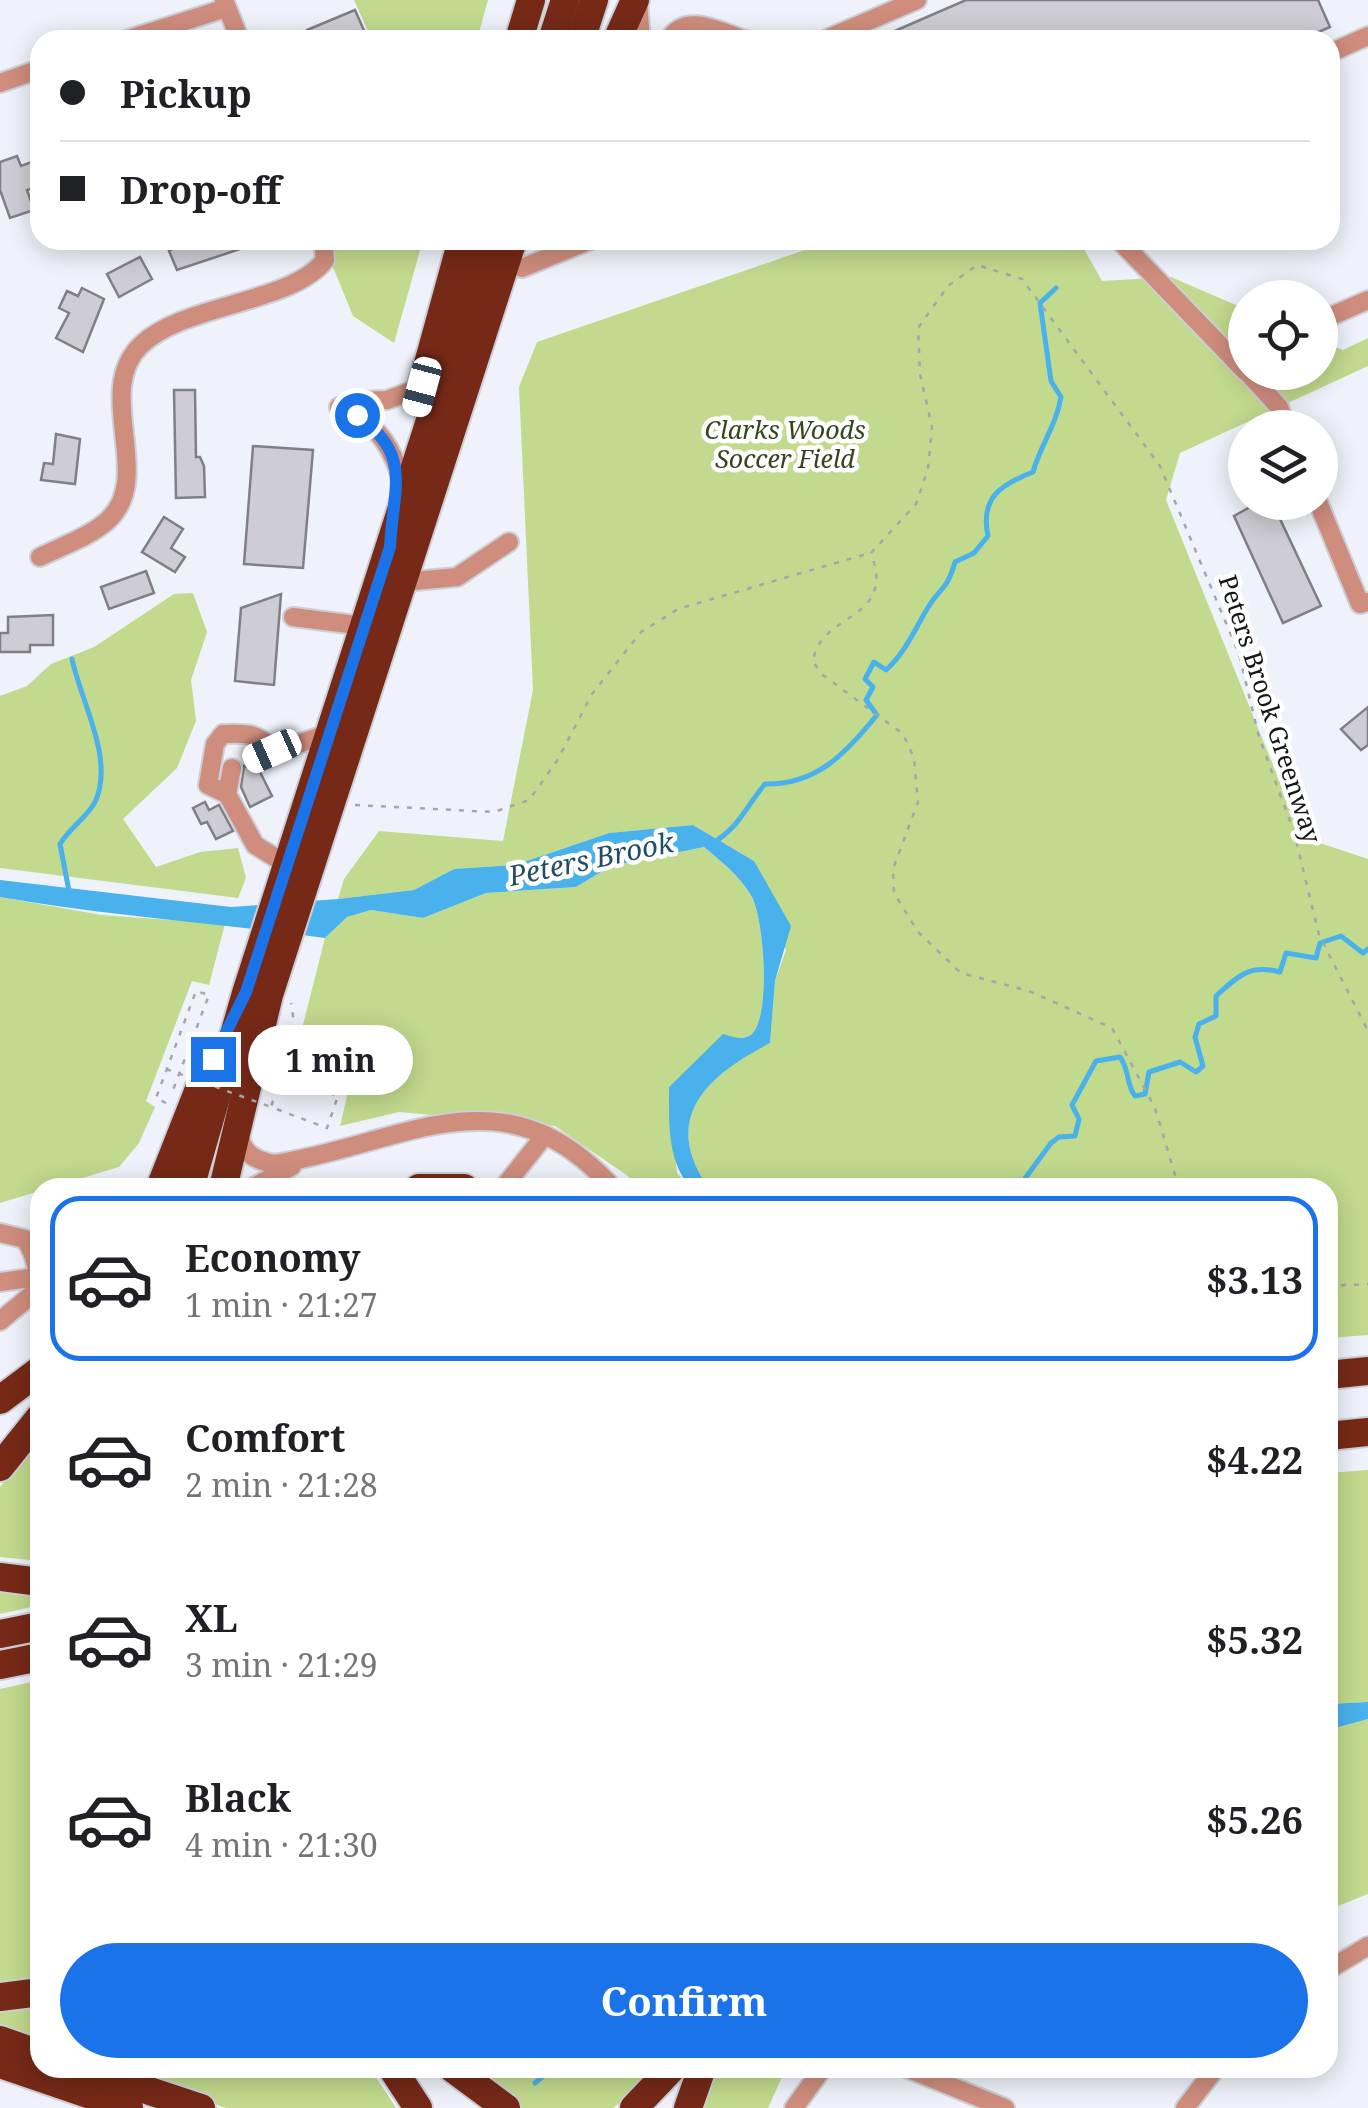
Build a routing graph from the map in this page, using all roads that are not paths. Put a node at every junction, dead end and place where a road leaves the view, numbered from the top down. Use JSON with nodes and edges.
{"nodes":[{"id":1,"x":531,"y":0,"type":"edge"},
{"id":2,"x":565,"y":0,"type":"edge"},
{"id":3,"x":594,"y":0,"type":"edge"},
{"id":4,"x":636,"y":0,"type":"edge"},
{"id":5,"x":917,"y":0,"type":"edge"},
{"id":6,"x":225,"y":4,"type":"edge"},
{"id":7,"x":154,"y":30,"type":"edge"},
{"id":8,"x":236,"y":30,"type":"edge"},
{"id":9,"x":522,"y":30,"type":"edge"},
{"id":10,"x":555,"y":30,"type":"edge"},
{"id":11,"x":584,"y":30,"type":"edge"},
{"id":12,"x":622,"y":30,"type":"edge"},
{"id":13,"x":640,"y":30,"type":"edge"},
{"id":14,"x":676,"y":30,"type":"edge"},
{"id":15,"x":712,"y":30,"type":"edge"},
{"id":16,"x":847,"y":30,"type":"edge"},
{"id":17,"x":1368,"y":36,"type":"edge"},
{"id":18,"x":1340,"y":49,"type":"edge"},
{"id":19,"x":30,"y":73,"type":"edge"},
{"id":20,"x":0,"y":83,"type":"edge"},
{"id":21,"x":324,"y":250,"type":"edge"},
{"id":22,"x":459,"y":250,"type":"edge"},
{"id":23,"x":485,"y":250,"type":"edge"},
{"id":24,"x":510,"y":250,"type":"edge"},
{"id":25,"x":529,"y":250,"type":"edge"},
{"id":26,"x":566,"y":250,"type":"edge"},
{"id":27,"x":1130,"y":250,"type":"edge"},
{"id":28,"x":522,"y":268,"type":"junction"},
{"id":29,"x":1368,"y":300,"type":"edge"},
{"id":30,"x":1338,"y":313,"type":"edge"},
{"id":31,"x":487,"y":323,"type":"junction"},
{"id":32,"x":1228,"y":350,"type":"edge"},
{"id":33,"x":422,"y":387,"type":"junction"},
{"id":34,"x":1264,"y":390,"type":"edge"},
{"id":35,"x":1280,"y":410,"type":"edge"},
{"id":36,"x":399,"y":471,"type":"junction"},
{"id":37,"x":1325,"y":520,"type":"edge"},
{"id":38,"x":509,"y":542,"type":"dead end"},
{"id":39,"x":390,"y":547,"type":"junction"},
{"id":40,"x":40,"y":557,"type":"dead end"},
{"id":41,"x":404,"y":582,"type":"junction"},
{"id":42,"x":1368,"y":602,"type":"edge"},
{"id":43,"x":294,"y":617,"type":"dead end"},
{"id":44,"x":364,"y":626,"type":"junction"},
{"id":45,"x":330,"y":732,"type":"junction"},
{"id":46,"x":272,"y":751,"type":"junction"},
{"id":47,"x":254,"y":759,"type":"dead end"},
{"id":48,"x":232,"y":768,"type":"dead end"},
{"id":49,"x":227,"y":794,"type":"junction"},
{"id":50,"x":300,"y":865,"type":"junction"},
{"id":51,"x":269,"y":996,"type":"junction"},
{"id":52,"x":237,"y":1115,"type":"junction"},
{"id":53,"x":544,"y":1135,"type":"junction"},
{"id":54,"x":306,"y":1160,"type":"junction"},
{"id":55,"x":164,"y":1178,"type":"edge"},
{"id":56,"x":194,"y":1178,"type":"edge"},
{"id":57,"x":225,"y":1178,"type":"edge"},
{"id":58,"x":271,"y":1178,"type":"edge"},
{"id":59,"x":511,"y":1178,"type":"edge"},
{"id":60,"x":603,"y":1178,"type":"edge"},
{"id":61,"x":0,"y":1233,"type":"edge"},
{"id":62,"x":30,"y":1246,"type":"edge"},
{"id":63,"x":30,"y":1278,"type":"edge"},
{"id":64,"x":0,"y":1282,"type":"edge"},
{"id":65,"x":30,"y":1295,"type":"edge"},
{"id":66,"x":0,"y":1321,"type":"edge"},
{"id":67,"x":1368,"y":1371,"type":"edge"},
{"id":68,"x":1338,"y":1374,"type":"edge"},
{"id":69,"x":30,"y":1378,"type":"edge"},
{"id":70,"x":0,"y":1400,"type":"edge"},
{"id":71,"x":30,"y":1429,"type":"edge"},
{"id":72,"x":1368,"y":1432,"type":"edge"},
{"id":73,"x":1338,"y":1435,"type":"edge"},
{"id":74,"x":0,"y":1466,"type":"edge"},
{"id":75,"x":0,"y":1577,"type":"edge"},
{"id":76,"x":30,"y":1581,"type":"edge"},
{"id":77,"x":30,"y":1628,"type":"edge"},
{"id":78,"x":0,"y":1634,"type":"edge"},
{"id":79,"x":30,"y":1659,"type":"edge"},
{"id":80,"x":0,"y":1665,"type":"edge"},
{"id":81,"x":1368,"y":1946,"type":"edge"},
{"id":82,"x":1338,"y":1964,"type":"edge"},
{"id":83,"x":30,"y":1993,"type":"edge"},
{"id":84,"x":0,"y":1997,"type":"edge"},
{"id":85,"x":0,"y":2040,"type":"edge"},
{"id":86,"x":30,"y":2050,"type":"edge"},
{"id":87,"x":0,"y":2064,"type":"edge"},
{"id":88,"x":30,"y":2074,"type":"edge"},
{"id":89,"x":41,"y":2078,"type":"edge"},
{"id":90,"x":110,"y":2078,"type":"edge"},
{"id":91,"x":398,"y":2078,"type":"edge"},
{"id":92,"x":455,"y":2078,"type":"edge"},
{"id":93,"x":463,"y":2078,"type":"edge"},
{"id":94,"x":662,"y":2078,"type":"edge"},
{"id":95,"x":698,"y":2078,"type":"edge"},
{"id":96,"x":816,"y":2078,"type":"edge"},
{"id":97,"x":931,"y":2078,"type":"edge"},
{"id":98,"x":1208,"y":2078,"type":"edge"},
{"id":99,"x":130,"y":2108,"type":"edge"},
{"id":100,"x":200,"y":2108,"type":"edge"},
{"id":101,"x":418,"y":2108,"type":"edge"},
{"id":102,"x":473,"y":2108,"type":"edge"},
{"id":103,"x":506,"y":2108,"type":"edge"},
{"id":104,"x":634,"y":2108,"type":"edge"},
{"id":105,"x":688,"y":2108,"type":"edge"},
{"id":106,"x":794,"y":2108,"type":"edge"},
{"id":107,"x":1005,"y":2108,"type":"edge"},
{"id":108,"x":1186,"y":2108,"type":"edge"}],
"edges":[{"from":1,"to":9,"type":"highway"},
{"from":2,"to":10,"type":"highway"},
{"from":3,"to":11,"type":"highway"},
{"from":4,"to":12,"type":"highway"},
{"from":4,"to":13,"type":"street"},
{"from":5,"to":16,"type":"street"},
{"from":6,"to":7,"type":"street"},
{"from":6,"to":8,"type":"street"},
{"from":14,"to":15,"type":"street"},
{"from":17,"to":18,"type":"street"},
{"from":19,"to":20,"type":"street"},
{"from":21,"to":40,"type":"street"},
{"from":22,"to":33,"type":"highway"},
{"from":23,"to":39,"type":"highway"},
{"from":24,"to":31,"type":"highway"},
{"from":25,"to":28,"type":"highway"},
{"from":26,"to":28,"type":"street"},
{"from":27,"to":32,"type":"street"},
{"from":28,"to":31,"type":"highway"},
{"from":29,"to":30,"type":"street"},
{"from":31,"to":41,"type":"highway"},
{"from":33,"to":36,"type":"highway"},
{"from":33,"to":36,"type":"street"},
{"from":34,"to":35,"type":"street"},
{"from":36,"to":39,"type":"highway"},
{"from":37,"to":42,"type":"street"},
{"from":38,"to":41,"type":"street"},
{"from":39,"to":44,"type":"highway"},
{"from":41,"to":50,"type":"highway"},
{"from":43,"to":44,"type":"street"},
{"from":44,"to":45,"type":"highway"},
{"from":45,"to":46,"type":"street"},
{"from":45,"to":50,"type":"highway"},
{"from":46,"to":47,"type":"street"},
{"from":46,"to":49,"type":"street"},
{"from":48,"to":49,"type":"street"},
{"from":49,"to":50,"type":"street"},
{"from":50,"to":51,"type":"highway"},
{"from":51,"to":52,"type":"highway"},
{"from":51,"to":55,"type":"highway"},
{"from":51,"to":56,"type":"highway"},
{"from":52,"to":54,"type":"street"},
{"from":52,"to":57,"type":"highway"},
{"from":53,"to":54,"type":"street"},
{"from":53,"to":59,"type":"street"},
{"from":53,"to":60,"type":"street"},
{"from":54,"to":58,"type":"street"},
{"from":61,"to":62,"type":"street"},
{"from":63,"to":64,"type":"street"},
{"from":65,"to":66,"type":"street"},
{"from":67,"to":68,"type":"highway"},
{"from":69,"to":70,"type":"highway"},
{"from":71,"to":74,"type":"highway"},
{"from":72,"to":73,"type":"highway"},
{"from":75,"to":76,"type":"highway"},
{"from":77,"to":78,"type":"highway"},
{"from":79,"to":80,"type":"highway"},
{"from":81,"to":82,"type":"street"},
{"from":83,"to":84,"type":"highway"},
{"from":85,"to":86,"type":"highway"},
{"from":87,"to":88,"type":"highway"},
{"from":89,"to":99,"type":"highway"},
{"from":90,"to":100,"type":"highway"},
{"from":91,"to":101,"type":"highway"},
{"from":92,"to":102,"type":"highway"},
{"from":93,"to":103,"type":"highway"},
{"from":94,"to":104,"type":"highway"},
{"from":95,"to":105,"type":"highway"},
{"from":96,"to":106,"type":"street"},
{"from":97,"to":107,"type":"street"},
{"from":98,"to":108,"type":"street"}]}
